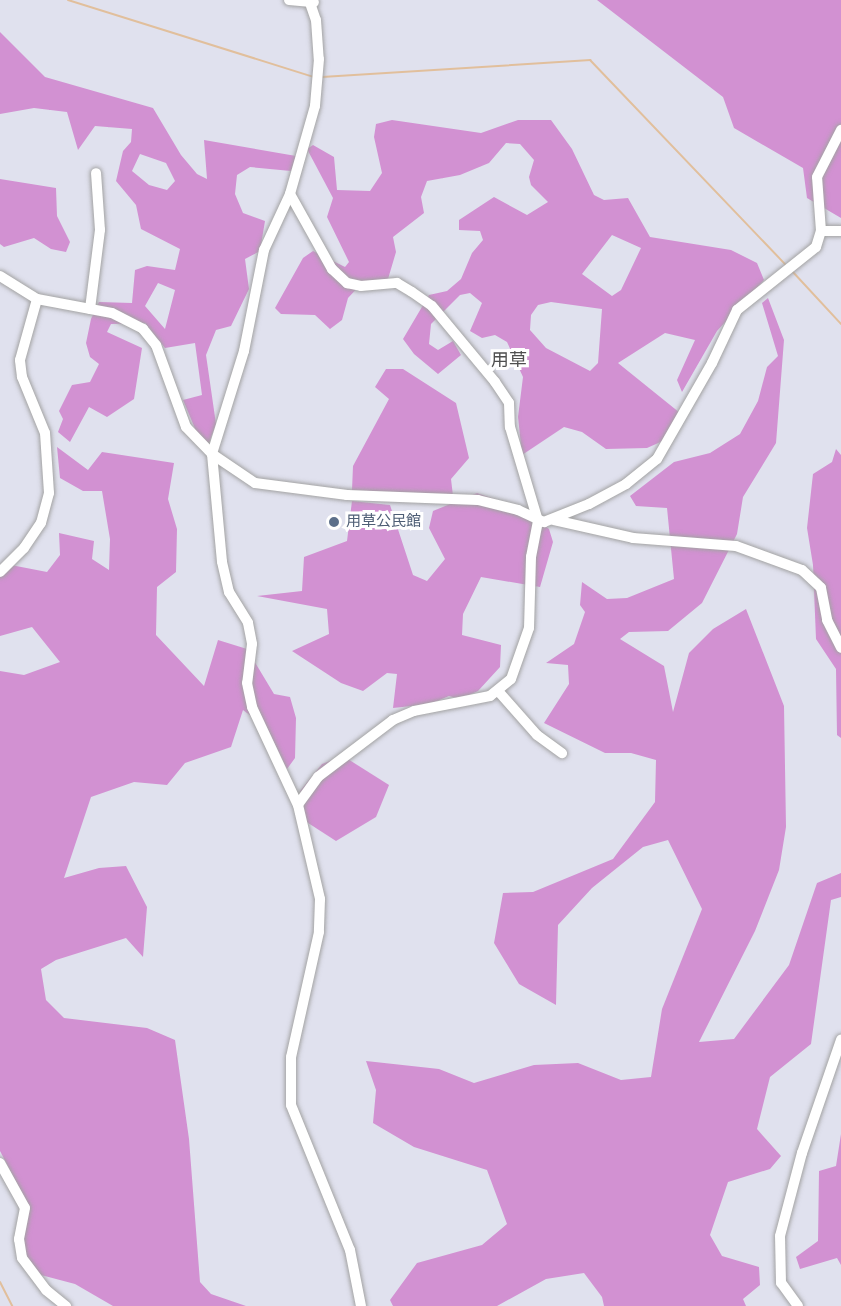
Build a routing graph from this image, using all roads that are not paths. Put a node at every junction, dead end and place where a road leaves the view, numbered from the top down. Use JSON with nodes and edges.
{"nodes":[{"id":1,"x":289,"y":0,"type":"edge"},
{"id":2,"x":312,"y":1,"type":"edge"},
{"id":3,"x":841,"y":130,"type":"edge"},
{"id":4,"x":96,"y":173,"type":"dead end"},
{"id":5,"x":290,"y":194,"type":"junction"},
{"id":6,"x":821,"y":231,"type":"junction"},
{"id":7,"x":841,"y":231,"type":"edge"},
{"id":8,"x":0,"y":276,"type":"edge"},
{"id":9,"x":37,"y":299,"type":"junction"},
{"id":10,"x":90,"y":309,"type":"junction"},
{"id":11,"x":212,"y":454,"type":"junction"},
{"id":12,"x":554,"y":520,"type":"junction"},
{"id":13,"x":538,"y":521,"type":"junction"},
{"id":14,"x":0,"y":572,"type":"edge"},
{"id":15,"x":841,"y":648,"type":"edge"},
{"id":16,"x":499,"y":692,"type":"junction"},
{"id":17,"x":562,"y":753,"type":"dead end"},
{"id":18,"x":298,"y":805,"type":"junction"},
{"id":19,"x":841,"y":1040,"type":"edge"},
{"id":20,"x":0,"y":1163,"type":"edge"},
{"id":21,"x":66,"y":1306,"type":"edge"},
{"id":22,"x":361,"y":1306,"type":"edge"},
{"id":23,"x":798,"y":1306,"type":"edge"}],
"edges":[{"from":1,"to":2,"type":"street"},
{"from":2,"to":5,"type":"street"},
{"from":3,"to":6,"type":"street"},
{"from":4,"to":10,"type":"street"},
{"from":5,"to":11,"type":"street"},
{"from":5,"to":13,"type":"street"},
{"from":6,"to":7,"type":"street"},
{"from":6,"to":12,"type":"street"},
{"from":8,"to":9,"type":"street"},
{"from":9,"to":10,"type":"street"},
{"from":9,"to":14,"type":"street"},
{"from":10,"to":11,"type":"street"},
{"from":11,"to":13,"type":"street"},
{"from":11,"to":18,"type":"street"},
{"from":12,"to":13,"type":"street"},
{"from":12,"to":15,"type":"street"},
{"from":13,"to":16,"type":"street"},
{"from":16,"to":17,"type":"street"},
{"from":16,"to":18,"type":"street"},
{"from":18,"to":22,"type":"street"},
{"from":19,"to":23,"type":"street"},
{"from":20,"to":21,"type":"street"}]}
